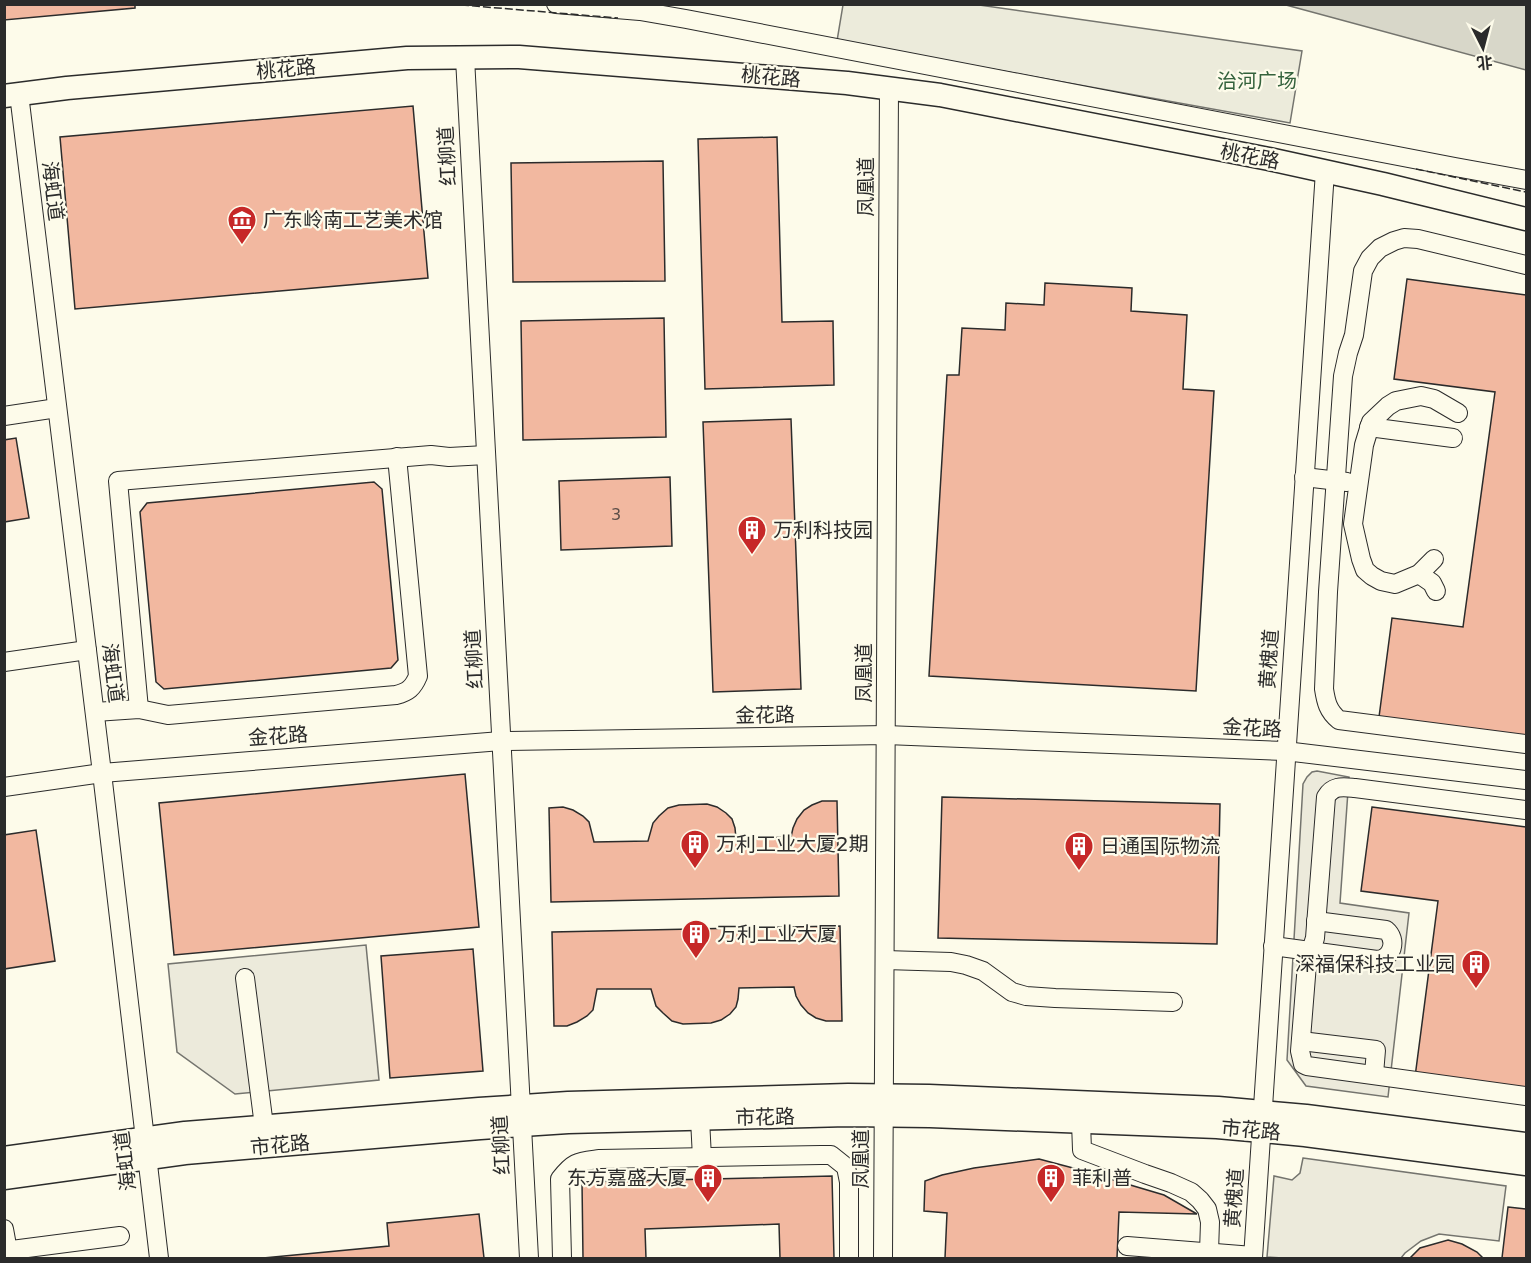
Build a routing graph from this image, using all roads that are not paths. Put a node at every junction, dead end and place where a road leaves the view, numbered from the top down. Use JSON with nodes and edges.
{"nodes":[{"id":1,"x":556,"y":4,"type":"edge"},
{"id":2,"x":465,"y":58,"type":"junction"},
{"id":3,"x":890,"y":88,"type":"junction"},
{"id":4,"x":12,"y":95,"type":"edge"},
{"id":5,"x":1324,"y":171,"type":"junction"},
{"id":6,"x":1527,"y":180,"type":"edge"},
{"id":7,"x":1527,"y":219,"type":"edge"},
{"id":8,"x":1527,"y":265,"type":"edge"},
{"id":9,"x":57,"y":408,"type":"junction"},
{"id":10,"x":1458,"y":413,"type":"dead end"},
{"id":11,"x":4,"y":416,"type":"edge"},
{"id":12,"x":1369,"y":427,"type":"junction"},
{"id":13,"x":1453,"y":438,"type":"dead end"},
{"id":14,"x":486,"y":455,"type":"junction"},
{"id":15,"x":397,"y":457,"type":"junction"},
{"id":16,"x":1304,"y":477,"type":"junction"},
{"id":17,"x":1336,"y":481,"type":"junction"},
{"id":18,"x":1358,"y":483,"type":"junction"},
{"id":19,"x":1434,"y":559,"type":"dead end"},
{"id":20,"x":1419,"y":574,"type":"junction"},
{"id":21,"x":1436,"y":591,"type":"dead end"},
{"id":22,"x":87,"y":650,"type":"junction"},
{"id":23,"x":4,"y":662,"type":"edge"},
{"id":24,"x":139,"y":709,"type":"junction"},
{"id":25,"x":95,"y":712,"type":"junction"},
{"id":26,"x":886,"y":735,"type":"junction"},
{"id":27,"x":501,"y":741,"type":"junction"},
{"id":28,"x":1527,"y":744,"type":"edge"},
{"id":29,"x":1286,"y":751,"type":"junction"},
{"id":30,"x":102,"y":772,"type":"junction"},
{"id":31,"x":1527,"y":780,"type":"edge"},
{"id":32,"x":4,"y":787,"type":"edge"},
{"id":33,"x":1527,"y":810,"type":"edge"},
{"id":34,"x":1316,"y":921,"type":"junction"},
{"id":35,"x":1273,"y":946,"type":"junction"},
{"id":36,"x":1310,"y":952,"type":"junction"},
{"id":37,"x":885,"y":960,"type":"junction"},
{"id":38,"x":245,"y":978,"type":"dead end"},
{"id":39,"x":1173,"y":1002,"type":"dead end"},
{"id":40,"x":1301,"y":1041,"type":"junction"},
{"id":41,"x":1374,"y":1074,"type":"junction"},
{"id":42,"x":1527,"y":1095,"type":"edge"},
{"id":43,"x":884,"y":1106,"type":"junction"},
{"id":44,"x":522,"y":1115,"type":"junction"},
{"id":45,"x":700,"y":1119,"type":"junction"},
{"id":46,"x":1262,"y":1121,"type":"junction"},
{"id":47,"x":1081,"y":1122,"type":"junction"},
{"id":48,"x":264,"y":1126,"type":"junction"},
{"id":49,"x":1527,"y":1144,"type":"edge"},
{"id":50,"x":146,"y":1148,"type":"junction"},
{"id":51,"x":4,"y":1158,"type":"edge"},
{"id":52,"x":702,"y":1158,"type":"junction"},
{"id":53,"x":1527,"y":1164,"type":"edge"},
{"id":54,"x":4,"y":1178,"type":"edge"},
{"id":55,"x":4,"y":1229,"type":"edge"},
{"id":56,"x":120,"y":1236,"type":"dead end"},
{"id":57,"x":1127,"y":1246,"type":"dead end"},
{"id":58,"x":6,"y":1251,"type":"edge"},
{"id":59,"x":1209,"y":1252,"type":"junction"},
{"id":60,"x":1177,"y":1254,"type":"edge"},
{"id":61,"x":1253,"y":1257,"type":"edge"},
{"id":62,"x":159,"y":1258,"type":"edge"},
{"id":63,"x":529,"y":1258,"type":"edge"},
{"id":64,"x":562,"y":1258,"type":"edge"},
{"id":65,"x":849,"y":1258,"type":"edge"},
{"id":66,"x":884,"y":1258,"type":"edge"}],
"edges":[{"from":1,"to":6,"type":"street"},
{"from":2,"to":3,"type":"main road","name":"桃花路"},
{"from":2,"to":4,"type":"main road","name":"桃花路"},
{"from":2,"to":14,"type":"street","name":"红柳道"},
{"from":3,"to":5,"type":"main road","name":"桃花路"},
{"from":3,"to":26,"type":"street","name":"凤凰道"},
{"from":4,"to":9,"type":"street","name":"海虹道"},
{"from":5,"to":7,"type":"main road","name":"桃花路"},
{"from":5,"to":16,"type":"street","name":"黄槐道"},
{"from":8,"to":17,"type":"street"},
{"from":9,"to":11,"type":"street"},
{"from":9,"to":22,"type":"street","name":"海虹道"},
{"from":10,"to":12,"type":"street"},
{"from":12,"to":13,"type":"street"},
{"from":12,"to":18,"type":"street"},
{"from":14,"to":15,"type":"street"},
{"from":14,"to":27,"type":"street","name":"红柳道"},
{"from":15,"to":24,"type":"street"},
{"from":15,"to":24,"type":"street"},
{"from":16,"to":17,"type":"street"},
{"from":16,"to":29,"type":"street","name":"黄槐道"},
{"from":17,"to":18,"type":"street"},
{"from":17,"to":28,"type":"street"},
{"from":18,"to":20,"type":"street"},
{"from":19,"to":20,"type":"street"},
{"from":20,"to":21,"type":"street"},
{"from":22,"to":23,"type":"street"},
{"from":22,"to":25,"type":"street","name":"海虹道"},
{"from":24,"to":25,"type":"street"},
{"from":25,"to":30,"type":"street","name":"海虹道"},
{"from":26,"to":27,"type":"street","name":"金花路"},
{"from":26,"to":29,"type":"street","name":"金花路"},
{"from":26,"to":37,"type":"street","name":"凤凰道"},
{"from":27,"to":30,"type":"street","name":"金花路"},
{"from":27,"to":44,"type":"street","name":"红柳道"},
{"from":29,"to":31,"type":"street","name":"金花路"},
{"from":29,"to":35,"type":"street","name":"黄槐道"},
{"from":30,"to":32,"type":"street","name":"金花路"},
{"from":30,"to":50,"type":"street","name":"海虹道"},
{"from":33,"to":34,"type":"street"},
{"from":34,"to":36,"type":"street"},
{"from":34,"to":36,"type":"street"},
{"from":35,"to":36,"type":"street"},
{"from":35,"to":46,"type":"street","name":"黄槐道"},
{"from":36,"to":40,"type":"street"},
{"from":37,"to":39,"type":"street"},
{"from":37,"to":43,"type":"street","name":"凤凰道"},
{"from":38,"to":48,"type":"street"},
{"from":40,"to":41,"type":"street"},
{"from":40,"to":41,"type":"street"},
{"from":41,"to":42,"type":"street"},
{"from":43,"to":44,"type":"main road","name":"市花路"},
{"from":43,"to":45,"type":"main road","name":"市花路"},
{"from":43,"to":46,"type":"main road","name":"市花路"},
{"from":43,"to":47,"type":"main road","name":"市花路"},
{"from":43,"to":66,"type":"street","name":"凤凰道"},
{"from":44,"to":45,"type":"main road","name":"市花路"},
{"from":44,"to":48,"type":"main road","name":"市花路"},
{"from":44,"to":50,"type":"main road","name":"市花路"},
{"from":44,"to":63,"type":"street","name":"红柳道"},
{"from":45,"to":52,"type":"street"},
{"from":46,"to":47,"type":"main road","name":"市花路"},
{"from":46,"to":49,"type":"main road","name":"市花路"},
{"from":46,"to":53,"type":"main road","name":"市花路"},
{"from":46,"to":61,"type":"street","name":"黄槐道"},
{"from":47,"to":59,"type":"street"},
{"from":48,"to":50,"type":"main road","name":"市花路"},
{"from":50,"to":51,"type":"main road","name":"市花路"},
{"from":50,"to":54,"type":"main road","name":"市花路"},
{"from":50,"to":62,"type":"street","name":"海虹道"},
{"from":52,"to":64,"type":"street"},
{"from":52,"to":65,"type":"street"},
{"from":55,"to":58,"type":"street"},
{"from":56,"to":58,"type":"street"},
{"from":57,"to":60,"type":"street"},
{"from":59,"to":60,"type":"street"},
{"from":59,"to":61,"type":"street"}]}
